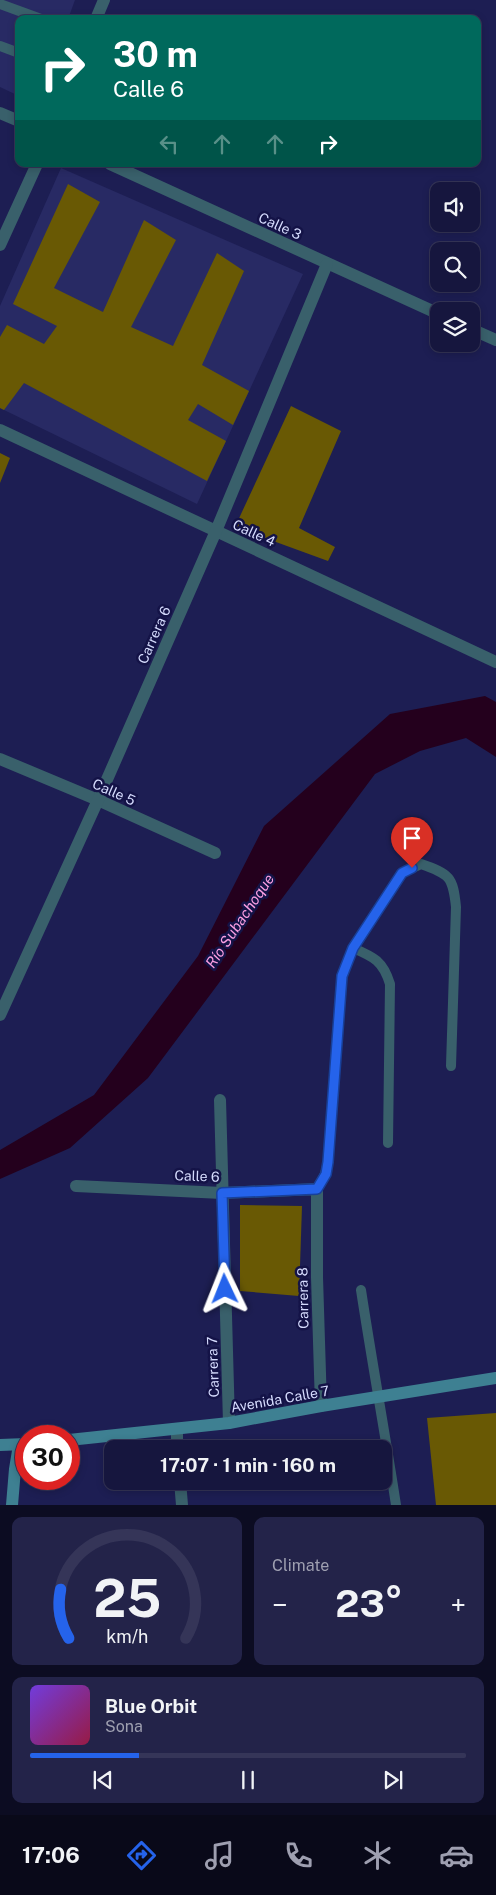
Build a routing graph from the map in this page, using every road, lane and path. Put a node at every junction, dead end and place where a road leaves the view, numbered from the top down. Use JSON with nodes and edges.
{"nodes":[{"id":1,"x":104,"y":0,"type":"edge"},
{"id":2,"x":0,"y":4,"type":"edge"},
{"id":3,"x":30,"y":15,"type":"edge"},
{"id":4,"x":98,"y":15,"type":"edge"},
{"id":5,"x":0,"y":46,"type":"edge"},
{"id":6,"x":15,"y":51,"type":"edge"},
{"id":7,"x":0,"y":113,"type":"edge"},
{"id":8,"x":15,"y":120,"type":"edge"},
{"id":9,"x":35,"y":167,"type":"edge"},
{"id":10,"x":117,"y":167,"type":"edge"},
{"id":11,"x":0,"y":245,"type":"edge"},
{"id":12,"x":327,"y":264,"type":"junction"},
{"id":13,"x":430,"y":310,"type":"edge"},
{"id":14,"x":480,"y":333,"type":"edge"},
{"id":15,"x":496,"y":340,"type":"edge"},
{"id":16,"x":0,"y":430,"type":"edge"},
{"id":17,"x":216,"y":531,"type":"junction"},
{"id":18,"x":496,"y":662,"type":"edge"},
{"id":19,"x":0,"y":759,"type":"edge"},
{"id":20,"x":98,"y":800,"type":"junction"},
{"id":21,"x":215,"y":853,"type":"dead end"},
{"id":22,"x":353,"y":948,"type":"junction"},
{"id":23,"x":0,"y":1015,"type":"edge"},
{"id":24,"x":451,"y":1066,"type":"dead end"},
{"id":25,"x":220,"y":1100,"type":"dead end"},
{"id":26,"x":388,"y":1143,"type":"dead end"},
{"id":27,"x":76,"y":1186,"type":"dead end"},
{"id":28,"x":317,"y":1189,"type":"junction"},
{"id":29,"x":222,"y":1193,"type":"junction"},
{"id":30,"x":361,"y":1290,"type":"dead end"},
{"id":31,"x":496,"y":1378,"type":"edge"},
{"id":32,"x":380,"y":1398,"type":"junction"},
{"id":33,"x":321,"y":1406,"type":"junction"},
{"id":34,"x":229,"y":1423,"type":"junction"},
{"id":35,"x":176,"y":1429,"type":"junction"},
{"id":36,"x":80,"y":1439,"type":"edge"},
{"id":37,"x":177,"y":1440,"type":"edge"},
{"id":38,"x":15,"y":1444,"type":"edge"},
{"id":39,"x":0,"y":1445,"type":"edge"},
{"id":40,"x":15,"y":1469,"type":"edge"},
{"id":41,"x":181,"y":1490,"type":"edge"},
{"id":42,"x":12,"y":1505,"type":"edge"},
{"id":43,"x":182,"y":1505,"type":"edge"},
{"id":44,"x":396,"y":1505,"type":"edge"}],
"edges":[{"from":1,"to":4,"type":"street"},
{"from":2,"to":3,"type":"lane"},
{"from":5,"to":6,"type":"lane"},
{"from":7,"to":8,"type":"street"},
{"from":9,"to":11,"type":"street"},
{"from":10,"to":12,"type":"street","name":"Calle 3"},
{"from":12,"to":13,"type":"street","name":"Calle 3"},
{"from":12,"to":17,"type":"street","name":"Carrera 6"},
{"from":14,"to":15,"type":"street"},
{"from":16,"to":17,"type":"street","name":"Calle 4"},
{"from":17,"to":18,"type":"street","name":"Calle 4"},
{"from":17,"to":20,"type":"street","name":"Carrera 6"},
{"from":19,"to":20,"type":"street","name":"Calle 5"},
{"from":20,"to":21,"type":"street","name":"Calle 5"},
{"from":20,"to":23,"type":"street","name":"Carrera 6"},
{"from":22,"to":24,"type":"lane"},
{"from":22,"to":26,"type":"lane"},
{"from":22,"to":28,"type":"lane"},
{"from":25,"to":29,"type":"street","name":"Carrera 7"},
{"from":27,"to":29,"type":"street","name":"Calle 6"},
{"from":28,"to":29,"type":"street","name":"Calle 6"},
{"from":28,"to":33,"type":"street","name":"Carrera 8"},
{"from":29,"to":34,"type":"street","name":"Carrera 7"},
{"from":30,"to":32,"type":"lane"},
{"from":31,"to":32,"type":"main road","name":"Avenida Calle 7"},
{"from":32,"to":33,"type":"main road","name":"Avenida Calle 7"},
{"from":32,"to":44,"type":"lane"},
{"from":33,"to":34,"type":"main road","name":"Avenida Calle 7"},
{"from":34,"to":35,"type":"main road","name":"Avenida Calle 7"},
{"from":35,"to":36,"type":"main road","name":"Avenida Calle 7"},
{"from":35,"to":37,"type":"street"},
{"from":38,"to":39,"type":"main road"},
{"from":40,"to":42,"type":"main road"},
{"from":41,"to":43,"type":"street"}]}
